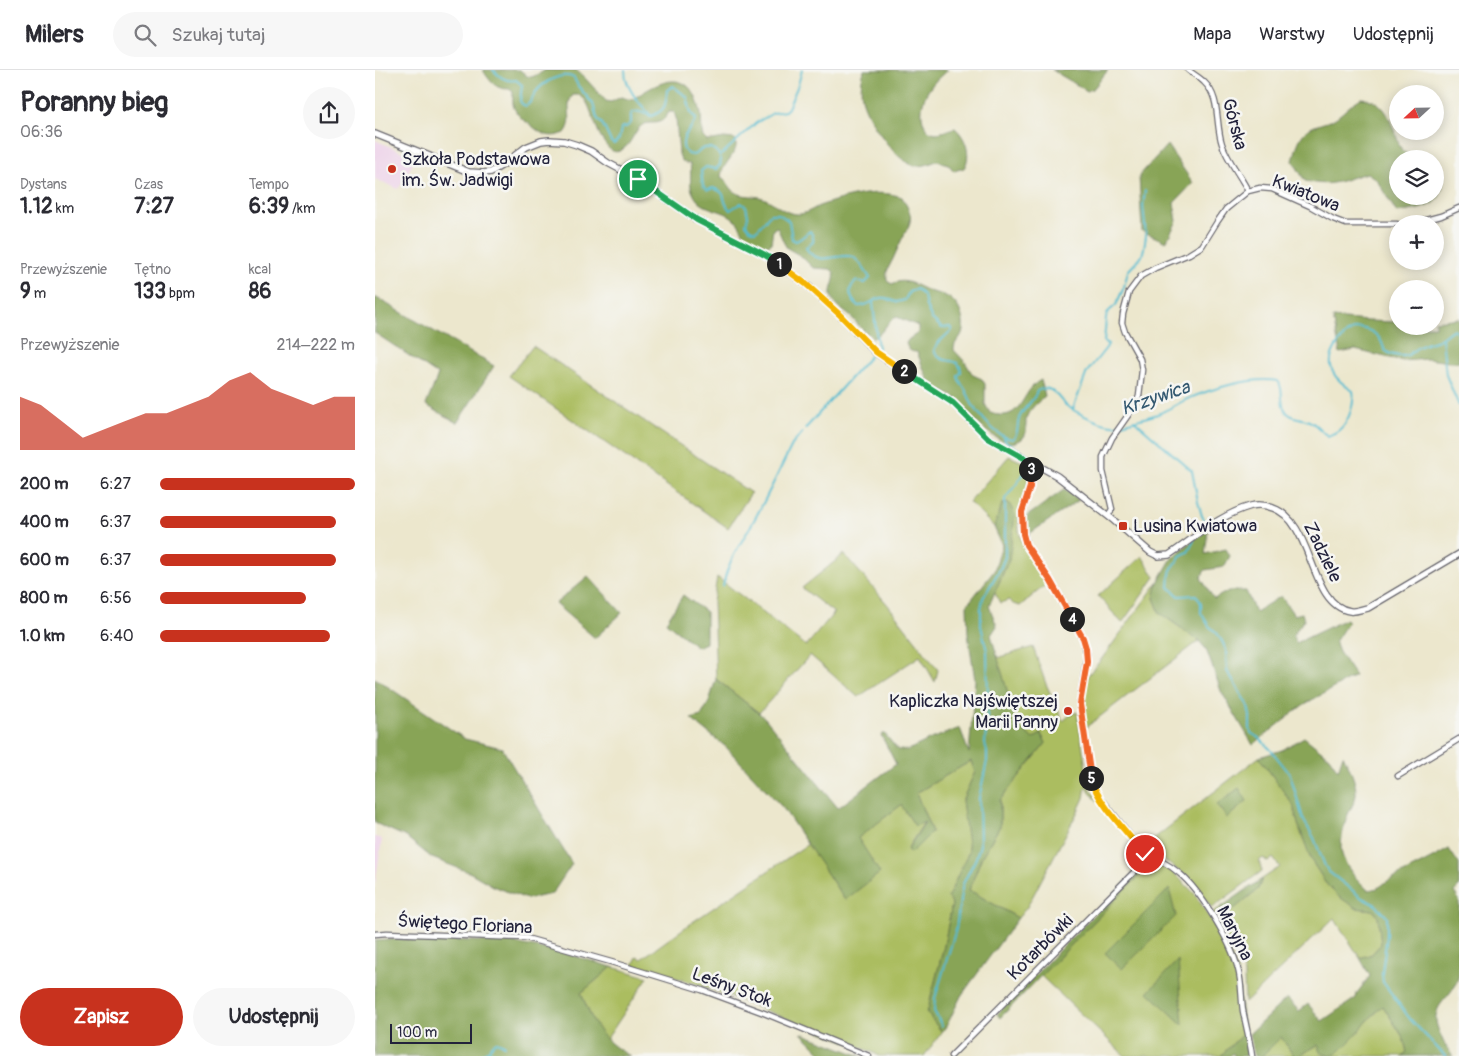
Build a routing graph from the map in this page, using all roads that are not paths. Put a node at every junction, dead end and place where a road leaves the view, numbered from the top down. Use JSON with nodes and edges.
{"nodes":[{"id":1,"x":1188,"y":70,"type":"edge"},
{"id":2,"x":375,"y":134,"type":"edge"},
{"id":3,"x":1248,"y":191,"type":"junction"},
{"id":4,"x":1459,"y":208,"type":"edge"},
{"id":5,"x":1443,"y":215,"type":"edge"},
{"id":6,"x":1389,"y":224,"type":"edge"},
{"id":7,"x":1031,"y":462,"type":"junction"},
{"id":8,"x":1110,"y":518,"type":"junction"},
{"id":9,"x":1459,"y":554,"type":"edge"},
{"id":10,"x":1459,"y":739,"type":"edge"},
{"id":11,"x":1398,"y":776,"type":"dead end"},
{"id":12,"x":1143,"y":855,"type":"junction"},
{"id":13,"x":375,"y":934,"type":"edge"},
{"id":14,"x":582,"y":954,"type":"joint"},
{"id":15,"x":869,"y":1056,"type":"edge"},
{"id":16,"x":951,"y":1056,"type":"edge"},
{"id":17,"x":1252,"y":1056,"type":"edge"}],
"edges":[{"from":1,"to":3,"type":"street","name":"Górska"},
{"from":2,"to":7,"type":"street"},
{"from":3,"to":6,"type":"street","name":"Kwiatowa"},
{"from":3,"to":8,"type":"street","name":"Kwiatowa"},
{"from":4,"to":5,"type":"street"},
{"from":7,"to":8,"type":"street"},
{"from":7,"to":12,"type":"street"},
{"from":8,"to":9,"type":"street","name":"Zadziele"},
{"from":10,"to":11,"type":"street"},
{"from":12,"to":16,"type":"street","name":"Kotarbówki"},
{"from":12,"to":17,"type":"street","name":"Maryjna"},
{"from":13,"to":14,"type":"street","name":"Świętego Floriana"},
{"from":14,"to":15,"type":"street","name":"Leśny Stok"}]}
